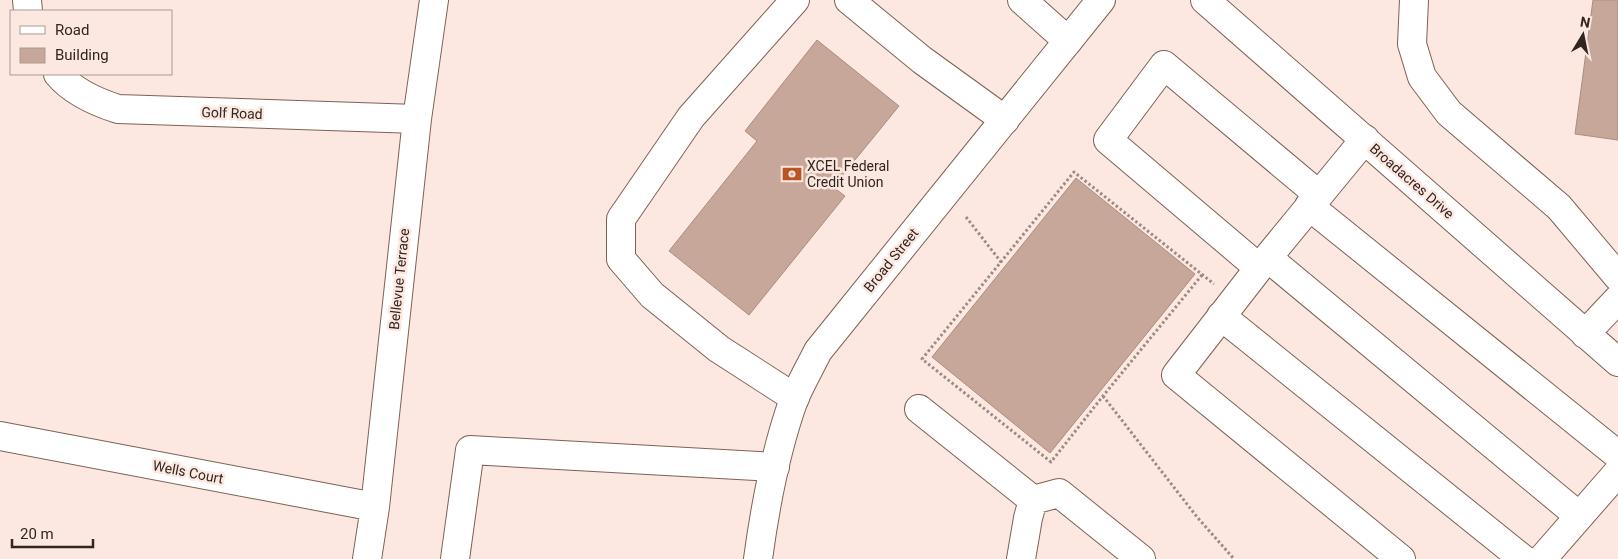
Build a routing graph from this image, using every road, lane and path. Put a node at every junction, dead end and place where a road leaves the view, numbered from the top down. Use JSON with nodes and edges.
{"nodes":[{"id":1,"x":434,"y":0,"type":"edge"},
{"id":2,"x":795,"y":0,"type":"edge"},
{"id":3,"x":849,"y":0,"type":"edge"},
{"id":4,"x":1022,"y":0,"type":"edge"},
{"id":5,"x":1101,"y":0,"type":"edge"},
{"id":6,"x":1205,"y":0,"type":"edge"},
{"id":7,"x":1414,"y":0,"type":"edge"},
{"id":8,"x":1068,"y":41,"type":"junction"},
{"id":9,"x":59,"y":75,"type":"edge"},
{"id":10,"x":417,"y":119,"type":"junction"},
{"id":11,"x":1005,"y":120,"type":"junction"},
{"id":12,"x":1365,"y":139,"type":"junction"},
{"id":13,"x":1314,"y":201,"type":"junction"},
{"id":14,"x":966,"y":217,"type":"dead end"},
{"id":15,"x":1001,"y":263,"type":"junction"},
{"id":16,"x":1263,"y":263,"type":"junction"},
{"id":17,"x":1202,"y":275,"type":"junction"},
{"id":18,"x":1618,"y":277,"type":"edge"},
{"id":19,"x":1618,"y":299,"type":"edge"},
{"id":20,"x":1228,"y":308,"type":"junction"},
{"id":21,"x":1586,"y":334,"type":"junction"},
{"id":22,"x":1618,"y":362,"type":"edge"},
{"id":23,"x":1103,"y":396,"type":"junction"},
{"id":24,"x":795,"y":398,"type":"junction"},
{"id":25,"x":919,"y":409,"type":"dead end"},
{"id":26,"x":0,"y":436,"type":"edge"},
{"id":27,"x":1618,"y":455,"type":"edge"},
{"id":28,"x":775,"y":467,"type":"junction"},
{"id":29,"x":1618,"y":472,"type":"edge"},
{"id":30,"x":1033,"y":500,"type":"junction"},
{"id":31,"x":375,"y":507,"type":"junction"},
{"id":32,"x":1579,"y":516,"type":"junction"},
{"id":33,"x":366,"y":559,"type":"edge"},
{"id":34,"x":455,"y":559,"type":"edge"},
{"id":35,"x":758,"y":559,"type":"edge"},
{"id":36,"x":1021,"y":559,"type":"edge"},
{"id":37,"x":1141,"y":559,"type":"edge"},
{"id":38,"x":1234,"y":559,"type":"edge"},
{"id":39,"x":1401,"y":559,"type":"edge"},
{"id":40,"x":1523,"y":559,"type":"edge"},
{"id":41,"x":1542,"y":559,"type":"edge"}],
"edges":[{"from":1,"to":10,"type":"street","name":"Bellevue Terrace"},
{"from":2,"to":24,"type":"street"},
{"from":3,"to":11,"type":"street"},
{"from":4,"to":8,"type":"street"},
{"from":5,"to":8,"type":"street","name":"Broad Street"},
{"from":6,"to":12,"type":"street","name":"Broadacres Drive"},
{"from":7,"to":18,"type":"street"},
{"from":8,"to":11,"type":"street","name":"Broad Street"},
{"from":9,"to":10,"type":"street","name":"Golf Road"},
{"from":10,"to":31,"type":"street","name":"Bellevue Terrace"},
{"from":11,"to":24,"type":"street","name":"Broad Street"},
{"from":12,"to":13,"type":"street"},
{"from":12,"to":21,"type":"street","name":"Broadacres Drive"},
{"from":13,"to":16,"type":"street"},
{"from":13,"to":16,"type":"street"},
{"from":13,"to":27,"type":"street"},
{"from":14,"to":15,"type":"path"},
{"from":15,"to":17,"type":"path"},
{"from":15,"to":23,"type":"path"},
{"from":16,"to":20,"type":"street"},
{"from":16,"to":32,"type":"street"},
{"from":17,"to":20,"type":"path"},
{"from":17,"to":23,"type":"path"},
{"from":19,"to":21,"type":"street"},
{"from":20,"to":39,"type":"street"},
{"from":20,"to":40,"type":"street"},
{"from":21,"to":22,"type":"street","name":"Broadacres Drive"},
{"from":23,"to":38,"type":"path"},
{"from":24,"to":28,"type":"street","name":"Broad Street"},
{"from":25,"to":30,"type":"street"},
{"from":26,"to":31,"type":"street","name":"Wells Court"},
{"from":28,"to":34,"type":"street"},
{"from":28,"to":35,"type":"street","name":"Broad Street"},
{"from":29,"to":32,"type":"street"},
{"from":30,"to":36,"type":"street"},
{"from":30,"to":37,"type":"street"},
{"from":31,"to":33,"type":"street","name":"Bellevue Terrace"},
{"from":32,"to":41,"type":"street"}]}
